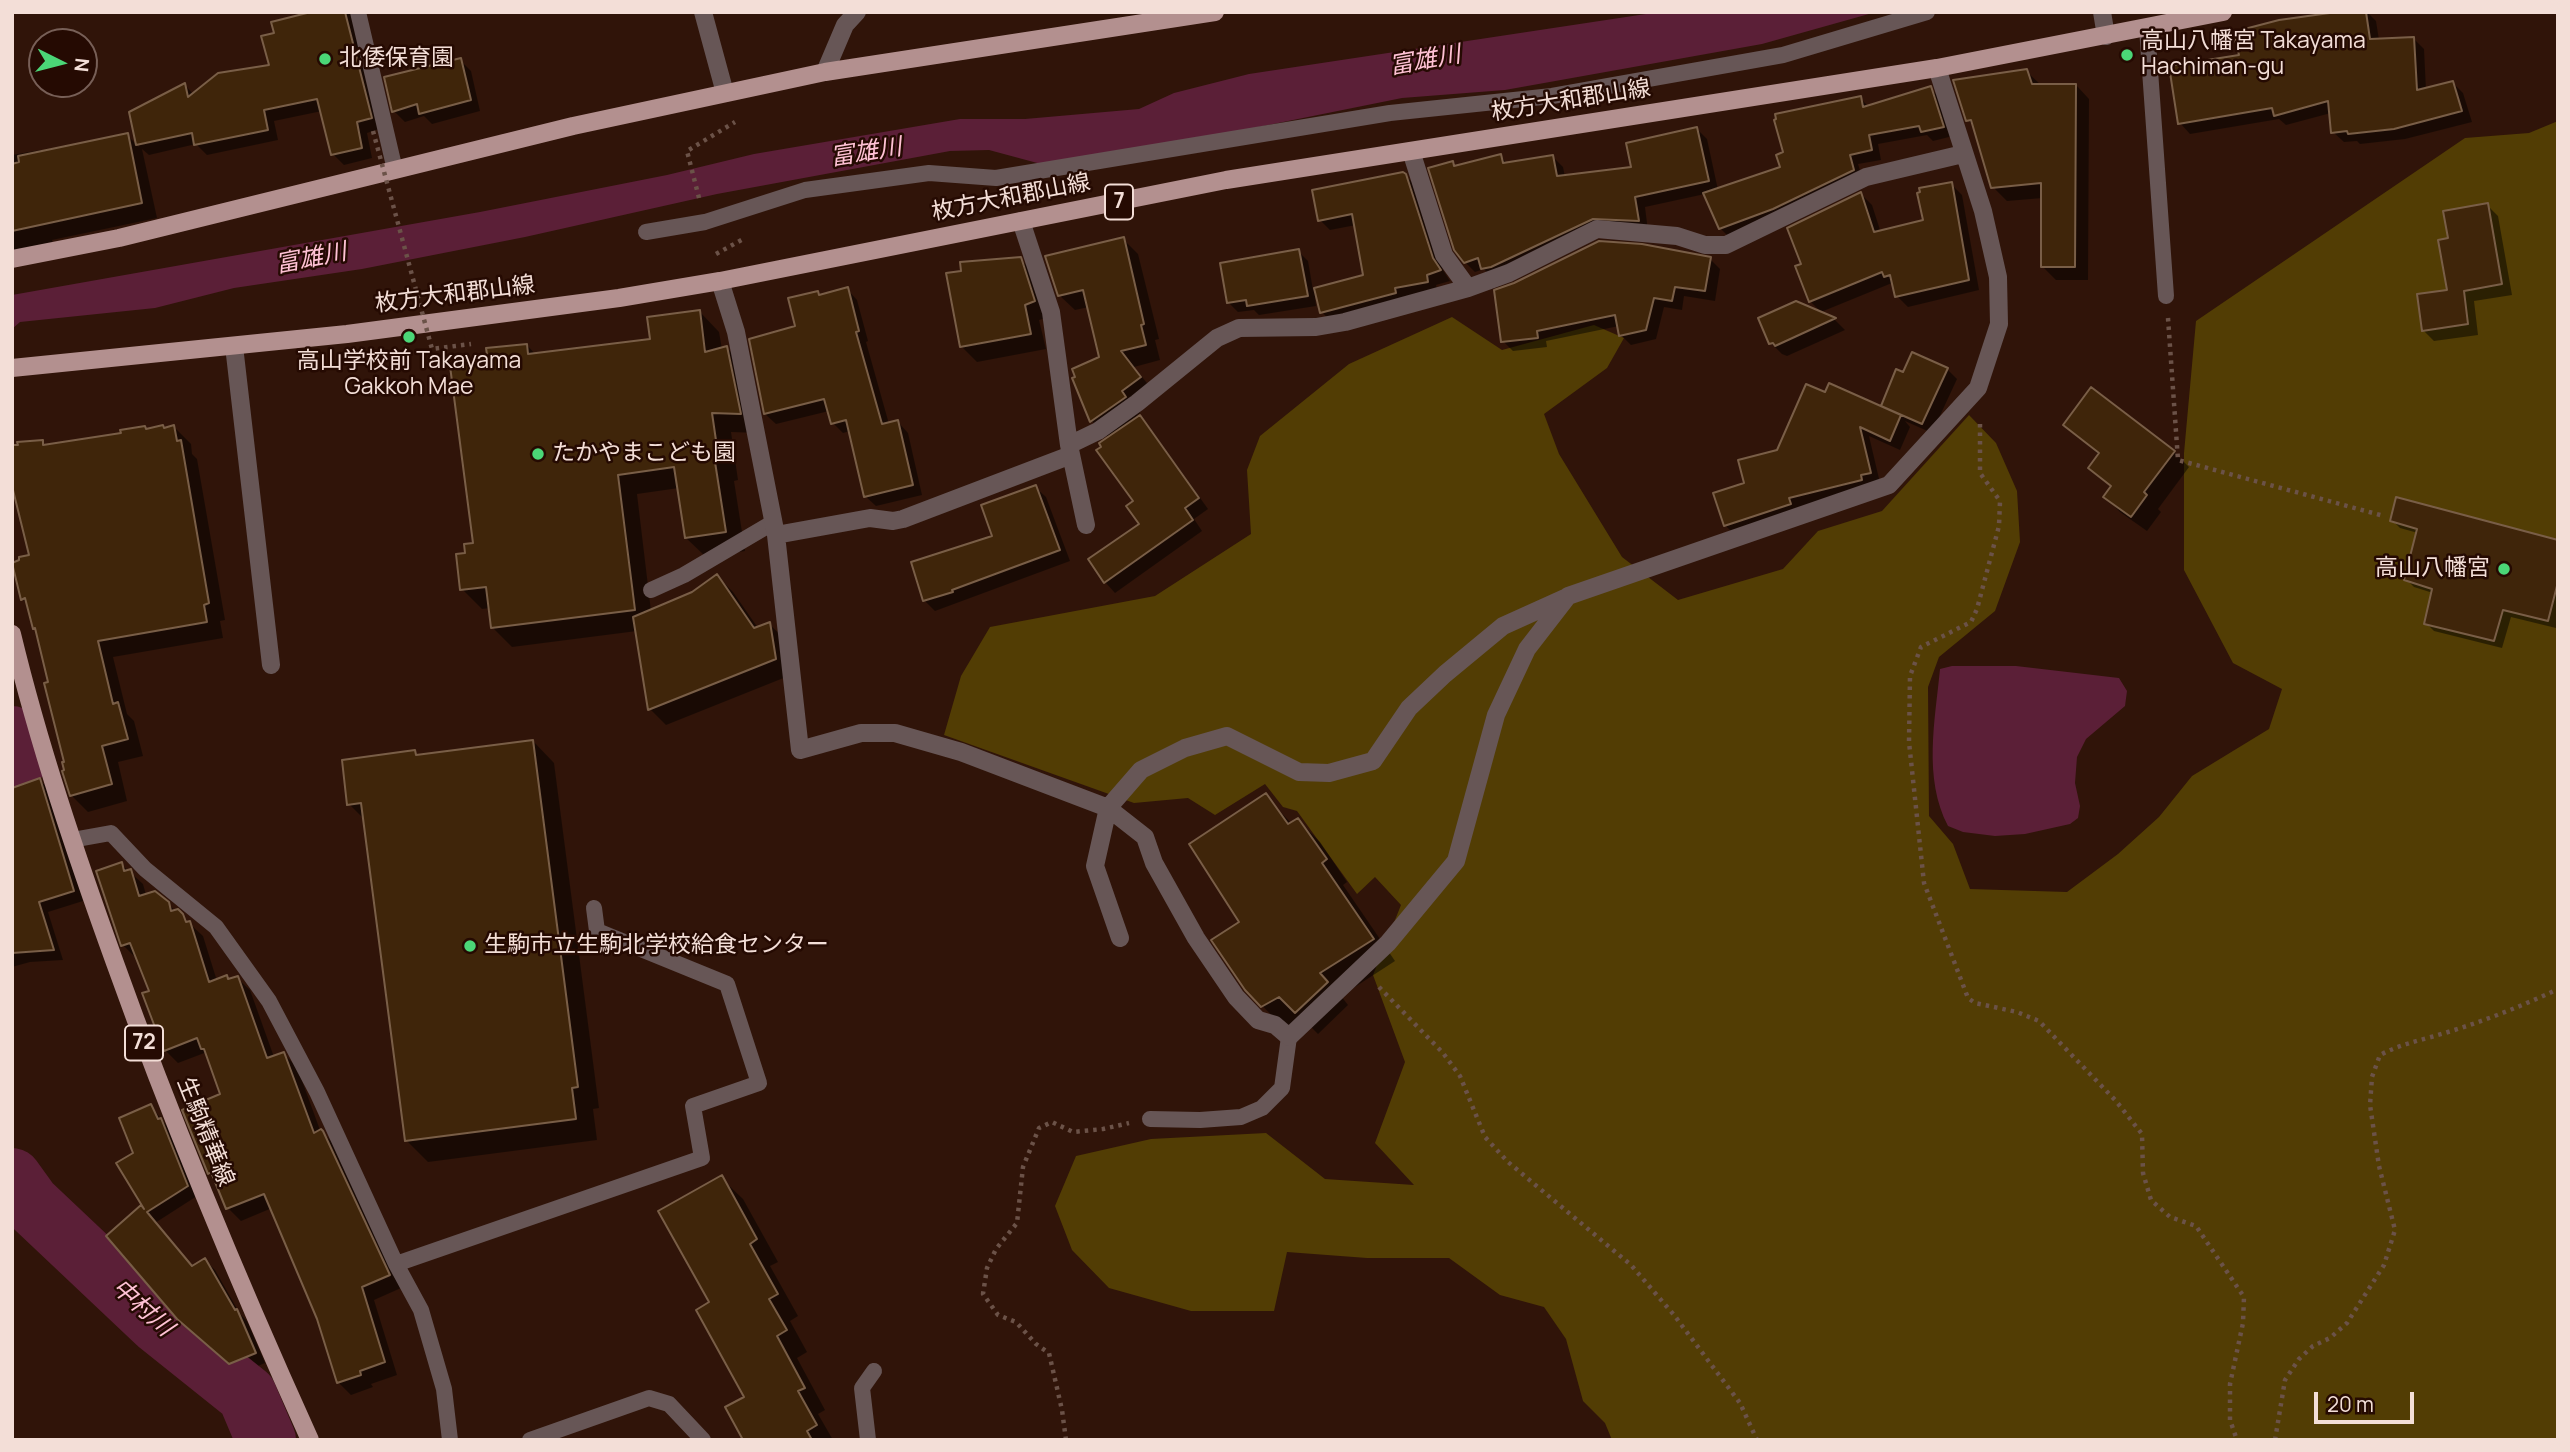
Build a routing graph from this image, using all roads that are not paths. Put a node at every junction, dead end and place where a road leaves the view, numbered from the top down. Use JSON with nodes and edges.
{"nodes":[{"id":1,"x":358,"y":12,"type":"edge"},
{"id":2,"x":703,"y":12,"type":"edge"},
{"id":3,"x":856,"y":12,"type":"edge"},
{"id":4,"x":1215,"y":12,"type":"edge"},
{"id":5,"x":1927,"y":12,"type":"edge"},
{"id":6,"x":2102,"y":12,"type":"edge"},
{"id":7,"x":2223,"y":12,"type":"edge"},
{"id":8,"x":2147,"y":28,"type":"junction"},
{"id":9,"x":2106,"y":36,"type":"junction"},
{"id":10,"x":1937,"y":68,"type":"junction"},
{"id":11,"x":825,"y":72,"type":"junction"},
{"id":12,"x":725,"y":93,"type":"junction"},
{"id":13,"x":1411,"y":151,"type":"junction"},
{"id":14,"x":1963,"y":154,"type":"junction"},
{"id":15,"x":395,"y":170,"type":"junction"},
{"id":16,"x":1021,"y":221,"type":"junction"},
{"id":17,"x":646,"y":232,"type":"dead end"},
{"id":18,"x":12,"y":259,"type":"edge"},
{"id":19,"x":720,"y":281,"type":"junction"},
{"id":20,"x":1468,"y":288,"type":"junction"},
{"id":21,"x":2166,"y":296,"type":"road end"},
{"id":22,"x":234,"y":346,"type":"junction"},
{"id":23,"x":12,"y":368,"type":"edge"},
{"id":24,"x":1070,"y":450,"type":"junction"},
{"id":25,"x":1086,"y":525,"type":"dead end"},
{"id":26,"x":775,"y":528,"type":"junction"},
{"id":27,"x":651,"y":590,"type":"dead end"},
{"id":28,"x":1568,"y":596,"type":"junction"},
{"id":29,"x":12,"y":634,"type":"edge"},
{"id":30,"x":271,"y":665,"type":"dead end"},
{"id":31,"x":1108,"y":808,"type":"junction"},
{"id":32,"x":72,"y":840,"type":"junction"},
{"id":33,"x":594,"y":908,"type":"dead end"},
{"id":34,"x":1119,"y":939,"type":"dead end"},
{"id":35,"x":1289,"y":1037,"type":"junction"},
{"id":36,"x":1150,"y":1119,"type":"road end"},
{"id":37,"x":396,"y":1264,"type":"junction"},
{"id":38,"x":874,"y":1371,"type":"dead end"},
{"id":39,"x":310,"y":1440,"type":"edge"},
{"id":40,"x":450,"y":1440,"type":"edge"},
{"id":41,"x":530,"y":1440,"type":"edge"},
{"id":42,"x":703,"y":1440,"type":"edge"},
{"id":43,"x":868,"y":1440,"type":"edge"}],
"edges":[{"from":1,"to":15,"type":"lane"},
{"from":2,"to":12,"type":"street"},
{"from":3,"to":11,"type":"street"},
{"from":4,"to":11,"type":"main road"},
{"from":5,"to":17,"type":"lane"},
{"from":6,"to":9,"type":"street"},
{"from":7,"to":8,"type":"main road","name":"枚方大和郡山線","number":"7"},
{"from":8,"to":9,"type":"main road","name":"枚方大和郡山線","number":"7"},
{"from":8,"to":21,"type":"lane"},
{"from":9,"to":10,"type":"main road","name":"枚方大和郡山線","number":"7"},
{"from":10,"to":13,"type":"main road","name":"枚方大和郡山線","number":"7"},
{"from":10,"to":14,"type":"street"},
{"from":11,"to":12,"type":"main road"},
{"from":12,"to":15,"type":"main road"},
{"from":13,"to":16,"type":"main road","name":"枚方大和郡山線","number":"7"},
{"from":13,"to":20,"type":"street"},
{"from":14,"to":20,"type":"street"},
{"from":14,"to":28,"type":"street"},
{"from":15,"to":18,"type":"main road"},
{"from":16,"to":19,"type":"main road","name":"枚方大和郡山線","number":"7"},
{"from":16,"to":24,"type":"street"},
{"from":19,"to":22,"type":"main road","name":"枚方大和郡山線","number":"7"},
{"from":19,"to":26,"type":"street"},
{"from":20,"to":24,"type":"street"},
{"from":22,"to":23,"type":"main road","name":"枚方大和郡山線","number":"7"},
{"from":22,"to":30,"type":"street"},
{"from":24,"to":25,"type":"street"},
{"from":24,"to":26,"type":"street"},
{"from":26,"to":27,"type":"lane"},
{"from":26,"to":31,"type":"street"},
{"from":28,"to":31,"type":"street"},
{"from":28,"to":35,"type":"street"},
{"from":29,"to":32,"type":"main road","name":"生駒精華線","number":"72"},
{"from":31,"to":34,"type":"street"},
{"from":31,"to":35,"type":"street"},
{"from":32,"to":37,"type":"lane"},
{"from":32,"to":39,"type":"main road","name":"生駒精華線","number":"72"},
{"from":33,"to":37,"type":"lane"},
{"from":35,"to":36,"type":"lane"},
{"from":37,"to":40,"type":"lane"},
{"from":38,"to":43,"type":"lane"},
{"from":41,"to":42,"type":"lane"}]}
